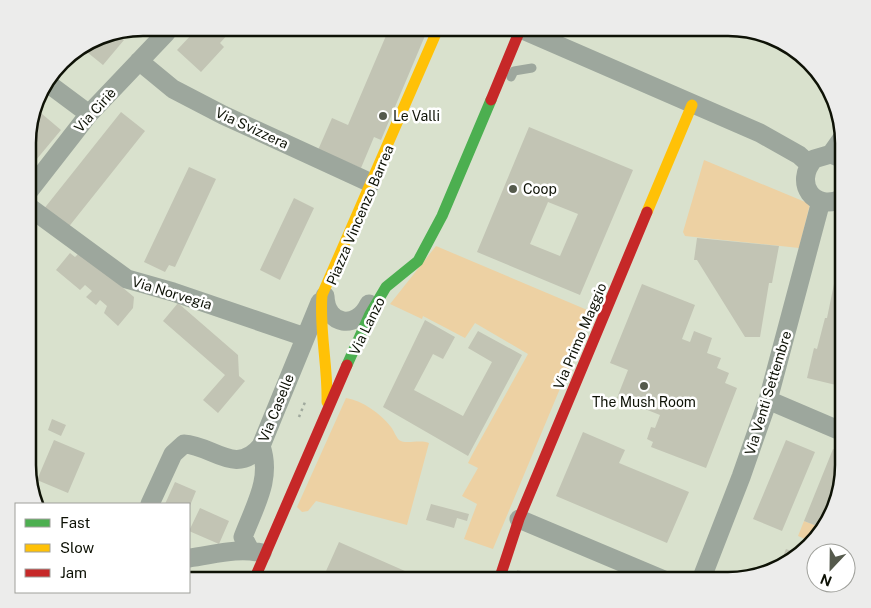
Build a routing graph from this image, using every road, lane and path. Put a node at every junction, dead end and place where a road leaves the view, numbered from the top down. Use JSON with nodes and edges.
{"nodes":[{"id":1,"x":163,"y":36,"type":"edge"},
{"id":2,"x":436,"y":36,"type":"edge"},
{"id":3,"x":436,"y":36,"type":"edge"},
{"id":4,"x":512,"y":36,"type":"edge"},
{"id":5,"x":518,"y":36,"type":"edge"},
{"id":6,"x":535,"y":36,"type":"edge"},
{"id":7,"x":139,"y":61,"type":"junction"},
{"id":8,"x":532,"y":68,"type":"dead end"},
{"id":9,"x":508,"y":86,"type":"dead end"},
{"id":10,"x":53,"y":87,"type":"edge"},
{"id":11,"x":502,"y":100,"type":"dead end"},
{"id":12,"x":692,"y":105,"type":"junction"},
{"id":13,"x":486,"y":111,"type":"junction"},
{"id":14,"x":90,"y":114,"type":"junction"},
{"id":15,"x":835,"y":157,"type":"edge"},
{"id":16,"x":809,"y":164,"type":"junction"},
{"id":17,"x":36,"y":181,"type":"edge"},
{"id":18,"x":371,"y":182,"type":"junction"},
{"id":19,"x":835,"y":200,"type":"edge"},
{"id":20,"x":821,"y":201,"type":"junction"},
{"id":21,"x":36,"y":213,"type":"edge"},
{"id":22,"x":322,"y":295,"type":"junction"},
{"id":23,"x":370,"y":316,"type":"junction"},
{"id":24,"x":304,"y":337,"type":"junction"},
{"id":25,"x":768,"y":400,"type":"junction"},
{"id":26,"x":326,"y":413,"type":"junction"},
{"id":27,"x":835,"y":429,"type":"edge"},
{"id":28,"x":261,"y":446,"type":"junction"},
{"id":29,"x":150,"y":503,"type":"edge"},
{"id":30,"x":519,"y":520,"type":"junction"},
{"id":31,"x":258,"y":552,"type":"junction"},
{"id":32,"x":190,"y":558,"type":"edge"},
{"id":33,"x":255,"y":572,"type":"edge"},
{"id":34,"x":502,"y":572,"type":"edge"},
{"id":35,"x":645,"y":572,"type":"edge"},
{"id":36,"x":704,"y":572,"type":"edge"}],
"edges":[{"from":1,"to":7,"type":"street","name":"Via Ciriè"},
{"from":2,"to":4,"type":"street","name":"Piazza Vincenzo Barrea"},
{"from":3,"to":18,"type":"street"},
{"from":5,"to":13,"type":"street","name":"Via Lanzo"},
{"from":6,"to":12,"type":"street"},
{"from":7,"to":14,"type":"street","name":"Via Ciriè"},
{"from":7,"to":18,"type":"street","name":"Via Svizzera"},
{"from":8,"to":9,"type":"lane"},
{"from":10,"to":14,"type":"street"},
{"from":11,"to":13,"type":"lane"},
{"from":12,"to":16,"type":"street"},
{"from":12,"to":30,"type":"street","name":"Via Primo Maggio"},
{"from":13,"to":23,"type":"street","name":"Via Lanzo"},
{"from":14,"to":17,"type":"street","name":"Via Ciriè"},
{"from":15,"to":16,"type":"street"},
{"from":16,"to":20,"type":"street"},
{"from":18,"to":22,"type":"street"},
{"from":19,"to":20,"type":"street"},
{"from":20,"to":25,"type":"street","name":"Via Venti Settembre"},
{"from":21,"to":24,"type":"street","name":"Via Norvegia"},
{"from":22,"to":23,"type":"street"},
{"from":22,"to":24,"type":"street"},
{"from":22,"to":26,"type":"street"},
{"from":23,"to":26,"type":"street","name":"Via Lanzo"},
{"from":24,"to":28,"type":"street","name":"Via Caselle"},
{"from":25,"to":27,"type":"street"},
{"from":25,"to":36,"type":"street","name":"Via Venti Settembre"},
{"from":26,"to":31,"type":"street","name":"Via Lanzo"},
{"from":28,"to":29,"type":"street","name":"Via Caselle"},
{"from":28,"to":31,"type":"street"},
{"from":30,"to":34,"type":"street","name":"Via Primo Maggio"},
{"from":30,"to":35,"type":"street"},
{"from":31,"to":32,"type":"street"},
{"from":31,"to":33,"type":"street","name":"Via Lanzo"}]}
